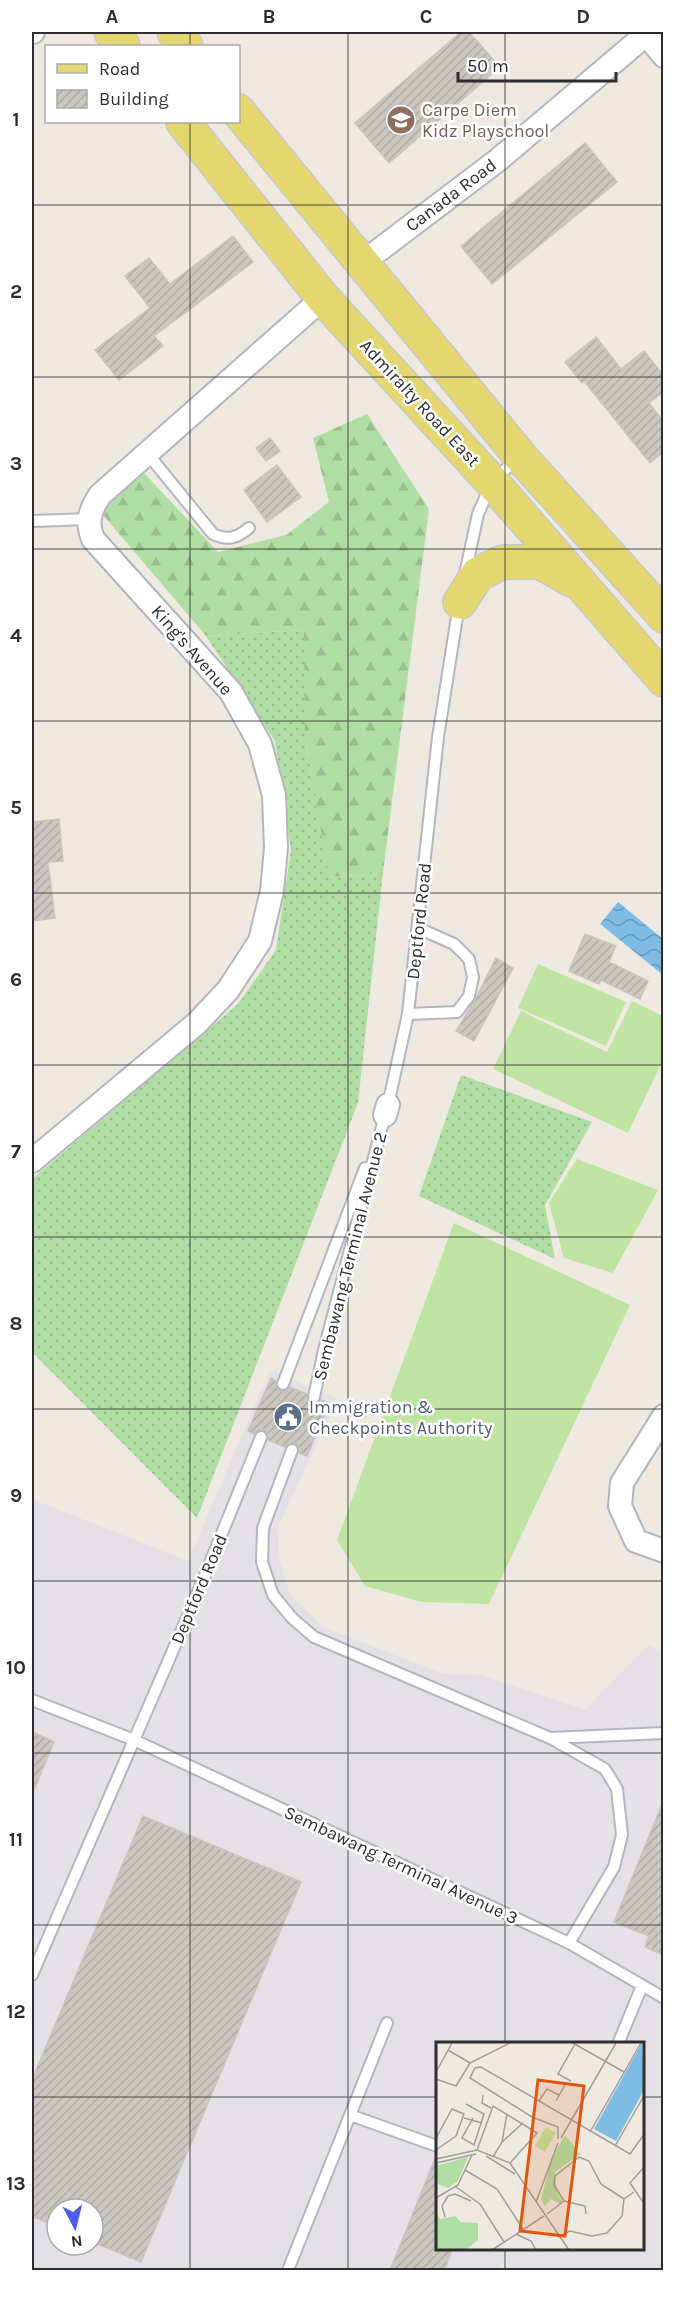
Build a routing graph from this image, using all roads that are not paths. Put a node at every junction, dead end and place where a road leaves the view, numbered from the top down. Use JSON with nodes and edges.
{"nodes":[{"id":1,"x":111,"y":32,"type":"edge"},
{"id":2,"x":174,"y":32,"type":"edge"},
{"id":3,"x":647,"y":33,"type":"edge"},
{"id":4,"x":122,"y":45,"type":"edge"},
{"id":5,"x":185,"y":45,"type":"edge"},
{"id":6,"x":663,"y":56,"type":"edge"},
{"id":7,"x":240,"y":113,"type":"edge"},
{"id":8,"x":184,"y":123,"type":"edge"},
{"id":9,"x":362,"y":263,"type":"junction"},
{"id":10,"x":323,"y":298,"type":"junction"},
{"id":11,"x":147,"y":453,"type":"junction"},
{"id":12,"x":520,"y":456,"type":"junction"},
{"id":13,"x":492,"y":482,"type":"junction"},
{"id":14,"x":88,"y":519,"type":"junction"},
{"id":15,"x":32,"y":521,"type":"edge"},
{"id":16,"x":249,"y":528,"type":"dead end"},
{"id":17,"x":584,"y":587,"type":"junction"},
{"id":18,"x":460,"y":602,"type":"junction"},
{"id":19,"x":663,"y":616,"type":"edge"},
{"id":20,"x":663,"y":680,"type":"edge"},
{"id":21,"x":418,"y":928,"type":"junction"},
{"id":22,"x":408,"y":1014,"type":"junction"},
{"id":23,"x":387,"y":1110,"type":"junction"},
{"id":24,"x":32,"y":1161,"type":"edge"},
{"id":25,"x":283,"y":1384,"type":"dead end"},
{"id":26,"x":314,"y":1397,"type":"dead end"},
{"id":27,"x":663,"y":1416,"type":"edge"},
{"id":28,"x":261,"y":1437,"type":"dead end"},
{"id":29,"x":292,"y":1450,"type":"dead end"},
{"id":30,"x":663,"y":1551,"type":"edge"},
{"id":31,"x":32,"y":1700,"type":"edge"},
{"id":32,"x":663,"y":1732,"type":"edge"},
{"id":33,"x":549,"y":1738,"type":"junction"},
{"id":34,"x":134,"y":1740,"type":"junction"},
{"id":35,"x":569,"y":1943,"type":"junction"},
{"id":36,"x":32,"y":1975,"type":"edge"},
{"id":37,"x":642,"y":1986,"type":"junction"},
{"id":38,"x":663,"y":1998,"type":"edge"},
{"id":39,"x":387,"y":2023,"type":"dead end"},
{"id":40,"x":619,"y":2042,"type":"edge"},
{"id":41,"x":350,"y":2115,"type":"junction"},
{"id":42,"x":436,"y":2146,"type":"edge"},
{"id":43,"x":288,"y":2271,"type":"edge"}],
"edges":[{"from":1,"to":4,"type":"main road"},
{"from":2,"to":5,"type":"main road"},
{"from":3,"to":6,"type":"street"},
{"from":3,"to":9,"type":"street","name":"Canada Road"},
{"from":7,"to":9,"type":"main road"},
{"from":8,"to":10,"type":"main road","name":"Admiralty Road East"},
{"from":9,"to":12,"type":"main road"},
{"from":10,"to":11,"type":"street"},
{"from":10,"to":13,"type":"main road","name":"Admiralty Road East"},
{"from":11,"to":14,"type":"street"},
{"from":11,"to":16,"type":"lane"},
{"from":12,"to":13,"type":"lane","name":"Deptford Road"},
{"from":12,"to":19,"type":"main road"},
{"from":13,"to":17,"type":"main road","name":"Admiralty Road East"},
{"from":13,"to":18,"type":"lane","name":"Deptford Road"},
{"from":14,"to":15,"type":"lane"},
{"from":14,"to":24,"type":"street","name":"King's Avenue"},
{"from":17,"to":18,"type":"main road"},
{"from":17,"to":20,"type":"main road","name":"Admiralty Road East"},
{"from":18,"to":21,"type":"lane","name":"Deptford Road"},
{"from":21,"to":22,"type":"lane","name":"Deptford Road"},
{"from":21,"to":22,"type":"lane"},
{"from":22,"to":23,"type":"lane","name":"Deptford Road"},
{"from":23,"to":25,"type":"lane","name":"Deptford Road"},
{"from":23,"to":26,"type":"lane","name":"Sembawang Terminal Avenue 2"},
{"from":27,"to":30,"type":"street"},
{"from":28,"to":34,"type":"lane","name":"Deptford Road"},
{"from":29,"to":33,"type":"lane"},
{"from":31,"to":34,"type":"lane","name":"Sembawang Terminal Avenue 3"},
{"from":32,"to":33,"type":"lane"},
{"from":33,"to":35,"type":"lane"},
{"from":34,"to":35,"type":"lane","name":"Sembawang Terminal Avenue 3"},
{"from":34,"to":36,"type":"lane","name":"Deptford Road"},
{"from":35,"to":37,"type":"lane","name":"Sembawang Terminal Avenue 3"},
{"from":37,"to":38,"type":"lane","name":"Sembawang Terminal Avenue 3"},
{"from":37,"to":40,"type":"lane"},
{"from":39,"to":41,"type":"lane"},
{"from":41,"to":42,"type":"lane"},
{"from":41,"to":43,"type":"lane"}]}
